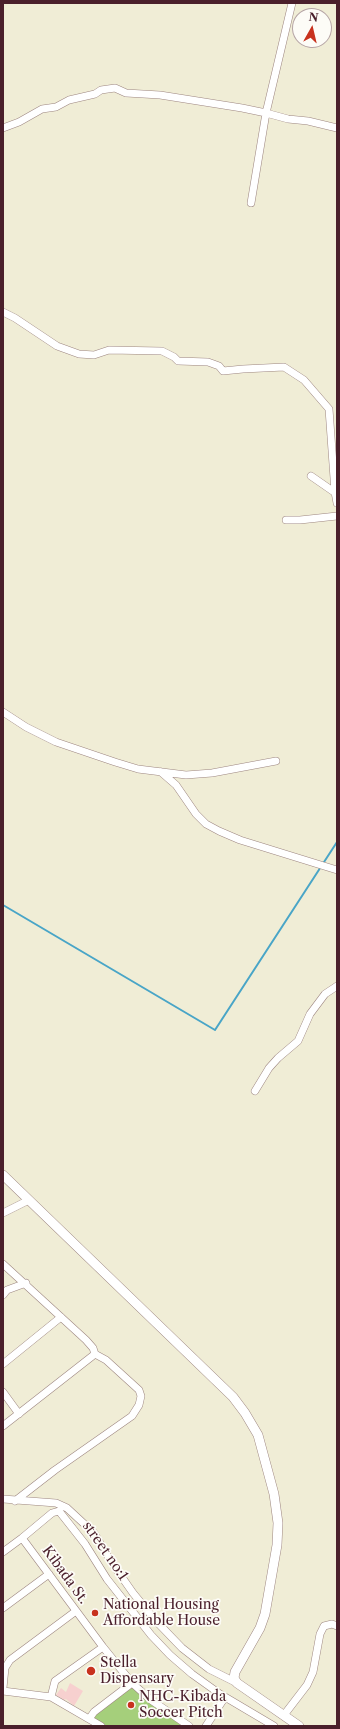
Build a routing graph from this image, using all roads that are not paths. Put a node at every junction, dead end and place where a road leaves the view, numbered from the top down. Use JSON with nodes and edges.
{"nodes":[{"id":1,"x":292,"y":3,"type":"edge"},
{"id":2,"x":266,"y":113,"type":"junction"},
{"id":3,"x":3,"y":128,"type":"edge"},
{"id":4,"x":337,"y":128,"type":"edge"},
{"id":5,"x":251,"y":203,"type":"dead end"},
{"id":6,"x":3,"y":312,"type":"edge"},
{"id":7,"x":311,"y":476,"type":"dead end"},
{"id":8,"x":336,"y":493,"type":"edge"},
{"id":9,"x":337,"y":503,"type":"edge"},
{"id":10,"x":337,"y":516,"type":"edge"},
{"id":11,"x":286,"y":520,"type":"dead end"},
{"id":12,"x":3,"y":712,"type":"edge"},
{"id":13,"x":276,"y":761,"type":"dead end"},
{"id":14,"x":161,"y":772,"type":"junction"},
{"id":15,"x":337,"y":870,"type":"edge"},
{"id":16,"x":337,"y":986,"type":"edge"},
{"id":17,"x":255,"y":1091,"type":"dead end"},
{"id":18,"x":3,"y":1175,"type":"edge"},
{"id":19,"x":29,"y":1200,"type":"junction"},
{"id":20,"x":3,"y":1213,"type":"edge"},
{"id":21,"x":3,"y":1264,"type":"edge"},
{"id":22,"x":26,"y":1283,"type":"junction"},
{"id":23,"x":3,"y":1295,"type":"edge"},
{"id":24,"x":62,"y":1317,"type":"junction"},
{"id":25,"x":95,"y":1354,"type":"junction"},
{"id":26,"x":3,"y":1364,"type":"edge"},
{"id":27,"x":3,"y":1392,"type":"edge"},
{"id":28,"x":19,"y":1414,"type":"junction"},
{"id":29,"x":3,"y":1426,"type":"edge"},
{"id":30,"x":3,"y":1499,"type":"edge"},
{"id":31,"x":15,"y":1501,"type":"junction"},
{"id":32,"x":22,"y":1538,"type":"junction"},
{"id":33,"x":3,"y":1552,"type":"edge"},
{"id":34,"x":49,"y":1574,"type":"junction"},
{"id":35,"x":3,"y":1608,"type":"edge"},
{"id":36,"x":76,"y":1611,"type":"junction"},
{"id":37,"x":337,"y":1626,"type":"edge"},
{"id":38,"x":102,"y":1647,"type":"junction"},
{"id":39,"x":132,"y":1683,"type":"junction"},
{"id":40,"x":237,"y":1683,"type":"junction"},
{"id":41,"x":3,"y":1688,"type":"edge"},
{"id":42,"x":3,"y":1691,"type":"edge"},
{"id":43,"x":225,"y":1696,"type":"junction"},
{"id":44,"x":51,"y":1697,"type":"junction"},
{"id":45,"x":284,"y":1715,"type":"junction"},
{"id":46,"x":89,"y":1719,"type":"junction"},
{"id":47,"x":101,"y":1726,"type":"edge"},
{"id":48,"x":189,"y":1726,"type":"edge"},
{"id":49,"x":206,"y":1726,"type":"edge"},
{"id":50,"x":274,"y":1726,"type":"edge"},
{"id":51,"x":299,"y":1726,"type":"edge"}],
"edges":[{"from":1,"to":2,"type":"street"},
{"from":2,"to":3,"type":"street"},
{"from":2,"to":4,"type":"street"},
{"from":2,"to":5,"type":"street"},
{"from":6,"to":8,"type":"street"},
{"from":7,"to":8,"type":"street"},
{"from":8,"to":9,"type":"street"},
{"from":10,"to":11,"type":"street"},
{"from":12,"to":14,"type":"street"},
{"from":13,"to":14,"type":"street"},
{"from":14,"to":15,"type":"street"},
{"from":16,"to":17,"type":"street"},
{"from":18,"to":19,"type":"street"},
{"from":19,"to":20,"type":"street"},
{"from":19,"to":40,"type":"street"},
{"from":21,"to":22,"type":"street"},
{"from":22,"to":23,"type":"street"},
{"from":22,"to":24,"type":"street"},
{"from":24,"to":25,"type":"street"},
{"from":24,"to":26,"type":"street"},
{"from":25,"to":28,"type":"street"},
{"from":25,"to":31,"type":"street"},
{"from":27,"to":28,"type":"street"},
{"from":28,"to":29,"type":"street"},
{"from":30,"to":31,"type":"street"},
{"from":31,"to":40,"type":"street"},
{"from":32,"to":33,"type":"street","name":"street no:1"},
{"from":32,"to":34,"type":"street","name":"Kibada St."},
{"from":32,"to":43,"type":"street","name":"street no:1"},
{"from":34,"to":35,"type":"street"},
{"from":34,"to":36,"type":"street","name":"Kibada St."},
{"from":36,"to":38,"type":"street","name":"Kibada St."},
{"from":36,"to":41,"type":"street"},
{"from":37,"to":45,"type":"street"},
{"from":38,"to":39,"type":"street","name":"Kibada St."},
{"from":38,"to":44,"type":"street"},
{"from":39,"to":46,"type":"street"},
{"from":39,"to":48,"type":"street","name":"Kibada St."},
{"from":40,"to":45,"type":"street"},
{"from":42,"to":44,"type":"street"},
{"from":43,"to":49,"type":"street"},
{"from":43,"to":50,"type":"street","name":"street no:1"},
{"from":44,"to":46,"type":"street"},
{"from":45,"to":51,"type":"street"},
{"from":46,"to":47,"type":"street"}]}
